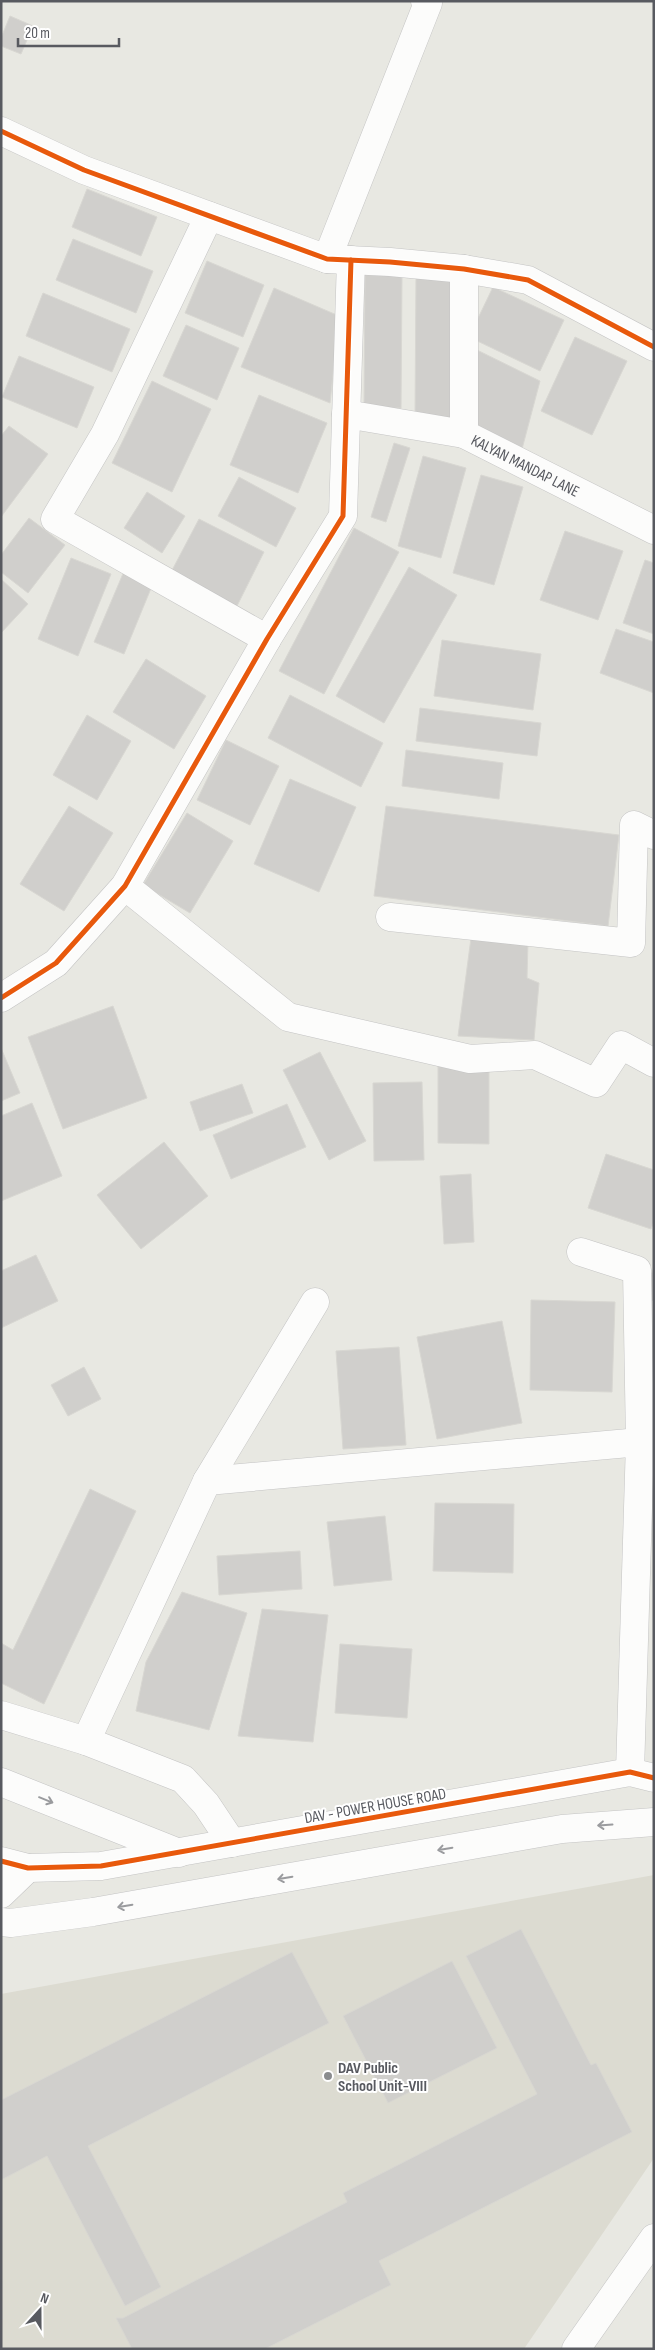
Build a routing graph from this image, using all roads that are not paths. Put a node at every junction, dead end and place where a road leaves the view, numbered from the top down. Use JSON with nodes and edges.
{"nodes":[{"id":1,"x":425,"y":1,"type":"edge"},
{"id":2,"x":1,"y":131,"type":"edge"},
{"id":3,"x":209,"y":216,"type":"junction"},
{"id":4,"x":339,"y":259,"type":"junction"},
{"id":5,"x":464,"y":269,"type":"junction"},
{"id":6,"x":654,"y":347,"type":"edge"},
{"id":7,"x":346,"y":414,"type":"junction"},
{"id":8,"x":464,"y":434,"type":"junction"},
{"id":9,"x":654,"y":530,"type":"edge"},
{"id":10,"x":266,"y":639,"type":"junction"},
{"id":11,"x":654,"y":835,"type":"edge"},
{"id":12,"x":125,"y":886,"type":"junction"},
{"id":13,"x":390,"y":917,"type":"dead end"},
{"id":14,"x":1,"y":998,"type":"edge"},
{"id":15,"x":654,"y":1062,"type":"edge"},
{"id":16,"x":580,"y":1252,"type":"dead end"},
{"id":17,"x":316,"y":1302,"type":"dead end"},
{"id":18,"x":640,"y":1442,"type":"junction"},
{"id":19,"x":207,"y":1481,"type":"junction"},
{"id":20,"x":1,"y":1715,"type":"edge"},
{"id":21,"x":86,"y":1741,"type":"junction"},
{"id":22,"x":642,"y":1775,"type":"edge"},
{"id":23,"x":1,"y":1782,"type":"edge"},
{"id":24,"x":654,"y":1822,"type":"edge"},
{"id":25,"x":232,"y":1843,"type":"junction"},
{"id":26,"x":179,"y":1852,"type":"junction"},
{"id":27,"x":1,"y":1861,"type":"edge"},
{"id":28,"x":28,"y":1868,"type":"junction"},
{"id":29,"x":1,"y":1894,"type":"edge"},
{"id":30,"x":1,"y":1922,"type":"edge"},
{"id":31,"x":654,"y":2238,"type":"edge"},
{"id":32,"x":576,"y":2349,"type":"edge"}],
"edges":[{"from":1,"to":4,"type":"street"},
{"from":2,"to":3,"type":"street"},
{"from":3,"to":4,"type":"street"},
{"from":3,"to":10,"type":"street"},
{"from":4,"to":5,"type":"street"},
{"from":4,"to":7,"type":"street"},
{"from":5,"to":6,"type":"street"},
{"from":5,"to":8,"type":"street","name":"KALYAN MANDAP LANE"},
{"from":7,"to":8,"type":"street"},
{"from":7,"to":10,"type":"street"},
{"from":8,"to":9,"type":"street","name":"KALYAN MANDAP LANE"},
{"from":10,"to":12,"type":"street"},
{"from":11,"to":13,"type":"street"},
{"from":12,"to":14,"type":"street"},
{"from":12,"to":15,"type":"street"},
{"from":16,"to":18,"type":"street"},
{"from":17,"to":19,"type":"street"},
{"from":18,"to":19,"type":"street"},
{"from":18,"to":22,"type":"street"},
{"from":19,"to":21,"type":"street"},
{"from":20,"to":21,"type":"street"},
{"from":21,"to":25,"type":"street"},
{"from":22,"to":25,"type":"street","name":"DAV - POWER HOUSE ROAD"},
{"from":23,"to":26,"type":"street","one_way":true},
{"from":24,"to":30,"type":"street","one_way":true},
{"from":25,"to":26,"type":"street","name":"DAV - POWER HOUSE ROAD"},
{"from":26,"to":28,"type":"street","name":"DAV - POWER HOUSE ROAD"},
{"from":27,"to":28,"type":"street","name":"DAV - POWER HOUSE ROAD"},
{"from":28,"to":29,"type":"street"},
{"from":31,"to":32,"type":"street"}]}
